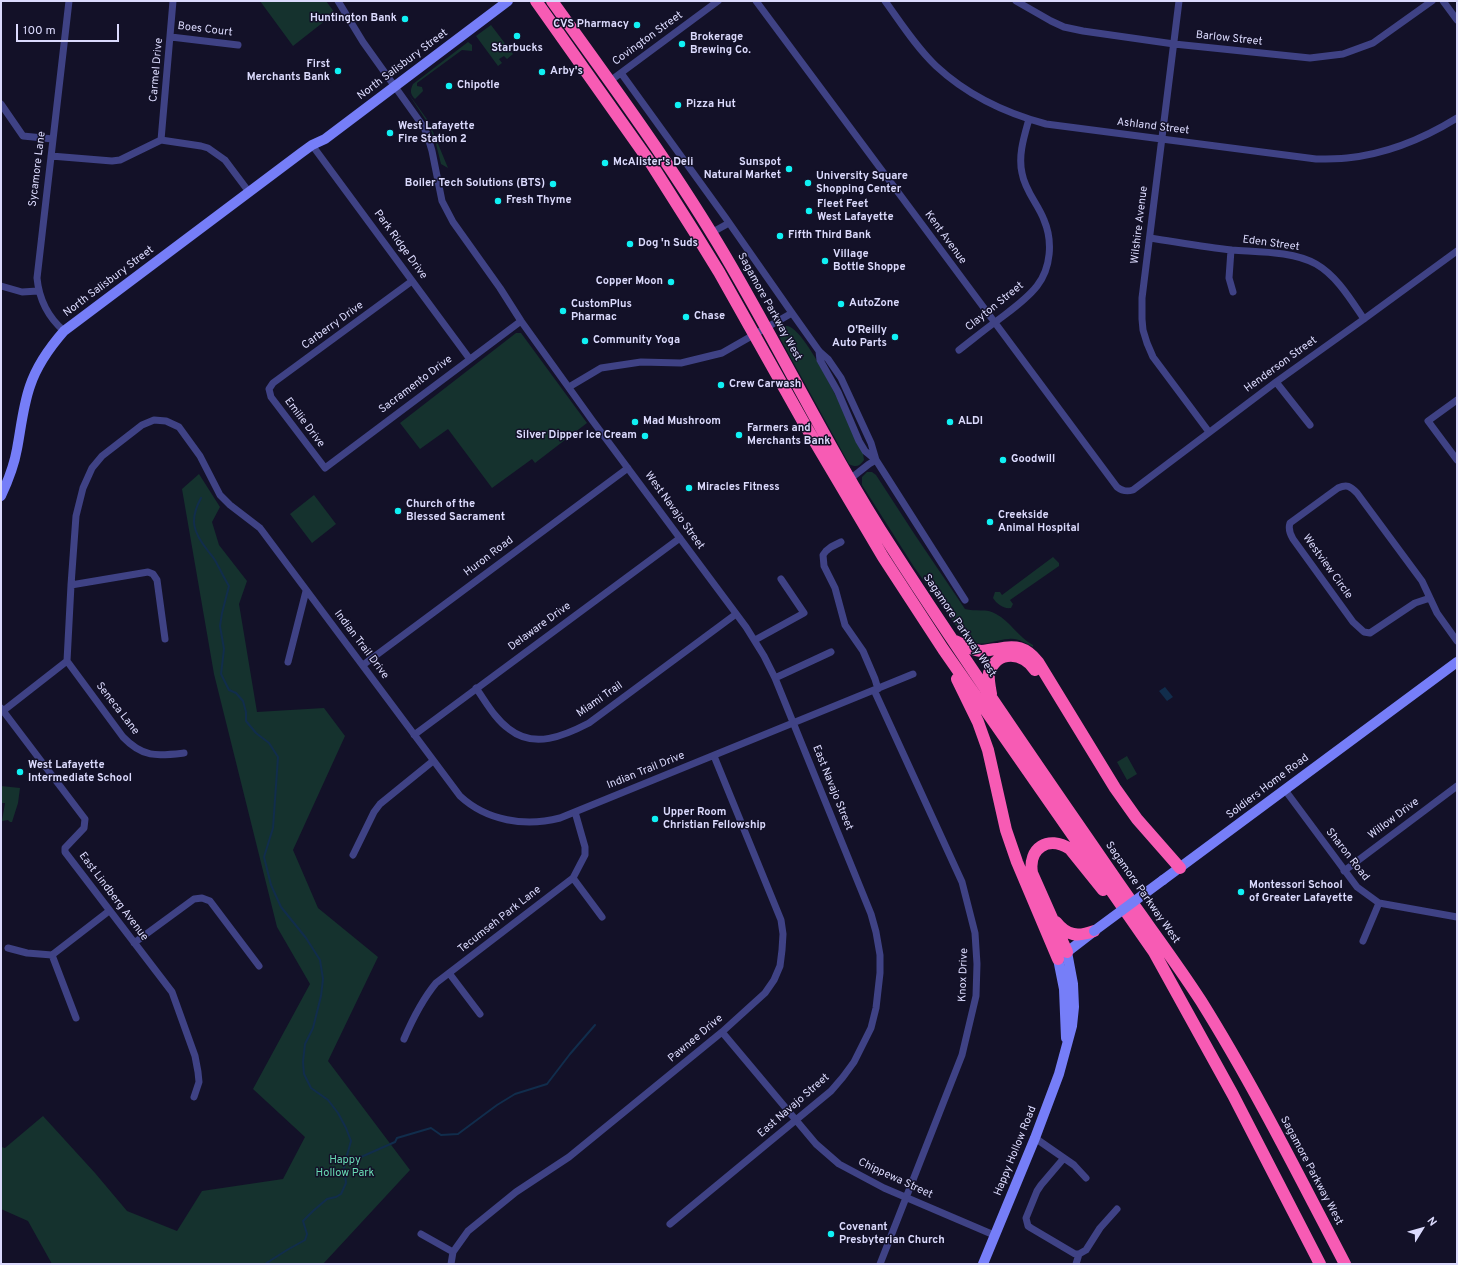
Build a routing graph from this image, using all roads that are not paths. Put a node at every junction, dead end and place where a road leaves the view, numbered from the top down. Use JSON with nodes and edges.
{"nodes":[{"id":1,"x":69,"y":1,"type":"edge"},
{"id":2,"x":173,"y":1,"type":"edge"},
{"id":3,"x":338,"y":1,"type":"edge"},
{"id":4,"x":497,"y":1,"type":"edge"},
{"id":5,"x":508,"y":1,"type":"edge"},
{"id":6,"x":536,"y":1,"type":"edge"},
{"id":7,"x":552,"y":1,"type":"edge"},
{"id":8,"x":718,"y":1,"type":"edge"},
{"id":9,"x":756,"y":1,"type":"edge"},
{"id":10,"x":885,"y":1,"type":"edge"},
{"id":11,"x":1016,"y":1,"type":"edge"},
{"id":12,"x":1179,"y":1,"type":"edge"},
{"id":13,"x":1432,"y":1,"type":"edge"},
{"id":14,"x":1443,"y":1,"type":"edge"},
{"id":15,"x":1457,"y":20,"type":"edge"},
{"id":16,"x":171,"y":37,"type":"junction"},
{"id":17,"x":1174,"y":44,"type":"junction"},
{"id":18,"x":238,"y":45,"type":"dead end"},
{"id":19,"x":621,"y":73,"type":"junction"},
{"id":20,"x":610,"y":81,"type":"junction"},
{"id":21,"x":393,"y":83,"type":"junction"},
{"id":22,"x":1,"y":104,"type":"edge"},
{"id":23,"x":1457,"y":118,"type":"edge"},
{"id":24,"x":1029,"y":119,"type":"junction"},
{"id":25,"x":1162,"y":139,"type":"junction"},
{"id":26,"x":53,"y":140,"type":"junction"},
{"id":27,"x":161,"y":140,"type":"junction"},
{"id":28,"x":312,"y":145,"type":"junction"},
{"id":29,"x":51,"y":156,"type":"junction"},
{"id":30,"x":249,"y":192,"type":"junction"},
{"id":31,"x":729,"y":223,"type":"junction"},
{"id":32,"x":711,"y":234,"type":"junction"},
{"id":33,"x":1150,"y":238,"type":"junction"},
{"id":34,"x":1231,"y":250,"type":"junction"},
{"id":35,"x":1457,"y":251,"type":"edge"},
{"id":36,"x":412,"y":282,"type":"junction"},
{"id":37,"x":1,"y":286,"type":"edge"},
{"id":38,"x":38,"y":291,"type":"junction"},
{"id":39,"x":1233,"y":292,"type":"dead end"},
{"id":40,"x":792,"y":313,"type":"junction"},
{"id":41,"x":1364,"y":319,"type":"junction"},
{"id":42,"x":521,"y":320,"type":"junction"},
{"id":43,"x":994,"y":322,"type":"junction"},
{"id":44,"x":766,"y":328,"type":"junction"},
{"id":45,"x":64,"y":331,"type":"junction"},
{"id":46,"x":754,"y":335,"type":"junction"},
{"id":47,"x":959,"y":350,"type":"dead end"},
{"id":48,"x":470,"y":358,"type":"junction"},
{"id":49,"x":1276,"y":382,"type":"junction"},
{"id":50,"x":569,"y":387,"type":"junction"},
{"id":51,"x":269,"y":389,"type":"joint"},
{"id":52,"x":1457,"y":400,"type":"edge"},
{"id":53,"x":1310,"y":424,"type":"dead end"},
{"id":54,"x":1209,"y":432,"type":"junction"},
{"id":55,"x":876,"y":460,"type":"junction"},
{"id":56,"x":1457,"y":460,"type":"edge"},
{"id":57,"x":325,"y":468,"type":"joint"},
{"id":58,"x":628,"y":468,"type":"junction"},
{"id":59,"x":850,"y":479,"type":"junction"},
{"id":60,"x":1117,"y":487,"type":"joint"},
{"id":61,"x":2,"y":493,"type":"edge"},
{"id":62,"x":680,"y":538,"type":"junction"},
{"id":63,"x":841,"y":542,"type":"dead end"},
{"id":64,"x":781,"y":579,"type":"dead end"},
{"id":65,"x":70,"y":585,"type":"junction"},
{"id":66,"x":306,"y":591,"type":"junction"},
{"id":67,"x":1430,"y":598,"type":"junction"},
{"id":68,"x":965,"y":600,"type":"dead end"},
{"id":69,"x":736,"y":614,"type":"junction"},
{"id":70,"x":165,"y":639,"type":"dead end"},
{"id":71,"x":755,"y":640,"type":"junction"},
{"id":72,"x":954,"y":641,"type":"junction"},
{"id":73,"x":1457,"y":641,"type":"edge"},
{"id":74,"x":943,"y":649,"type":"junction"},
{"id":75,"x":830,"y":652,"type":"dead end"},
{"id":76,"x":67,"y":661,"type":"junction"},
{"id":77,"x":288,"y":662,"type":"dead end"},
{"id":78,"x":1457,"y":662,"type":"edge"},
{"id":79,"x":363,"y":665,"type":"junction"},
{"id":80,"x":913,"y":674,"type":"dead end"},
{"id":81,"x":775,"y":678,"type":"junction"},
{"id":82,"x":476,"y":688,"type":"junction"},
{"id":83,"x":876,"y":689,"type":"junction"},
{"id":84,"x":991,"y":697,"type":"junction"},
{"id":85,"x":2,"y":709,"type":"edge"},
{"id":86,"x":794,"y":723,"type":"junction"},
{"id":87,"x":414,"y":735,"type":"junction"},
{"id":88,"x":184,"y":753,"type":"dead end"},
{"id":89,"x":714,"y":756,"type":"junction"},
{"id":90,"x":433,"y":761,"type":"junction"},
{"id":91,"x":1457,"y":786,"type":"edge"},
{"id":92,"x":1285,"y":790,"type":"junction"},
{"id":93,"x":575,"y":812,"type":"junction"},
{"id":94,"x":353,"y":855,"type":"dead end"},
{"id":95,"x":1177,"y":870,"type":"junction"},
{"id":96,"x":1344,"y":870,"type":"junction"},
{"id":97,"x":573,"y":878,"type":"junction"},
{"id":98,"x":1379,"y":903,"type":"junction"},
{"id":99,"x":109,"y":911,"type":"junction"},
{"id":100,"x":602,"y":917,"type":"dead end"},
{"id":101,"x":1130,"y":917,"type":"junction"},
{"id":102,"x":1457,"y":917,"type":"edge"},
{"id":103,"x":1052,"y":918,"type":"junction"},
{"id":104,"x":1094,"y":931,"type":"junction"},
{"id":105,"x":1363,"y":941,"type":"dead end"},
{"id":106,"x":134,"y":943,"type":"junction"},
{"id":107,"x":8,"y":948,"type":"dead end"},
{"id":108,"x":52,"y":955,"type":"junction"},
{"id":109,"x":1062,"y":956,"type":"junction"},
{"id":110,"x":259,"y":966,"type":"dead end"},
{"id":111,"x":449,"y":973,"type":"junction"},
{"id":112,"x":480,"y":1014,"type":"dead end"},
{"id":113,"x":76,"y":1018,"type":"dead end"},
{"id":114,"x":722,"y":1032,"type":"junction"},
{"id":115,"x":404,"y":1039,"type":"dead end"},
{"id":116,"x":194,"y":1097,"type":"dead end"},
{"id":117,"x":796,"y":1120,"type":"junction"},
{"id":118,"x":1035,"y":1138,"type":"junction"},
{"id":119,"x":1064,"y":1158,"type":"junction"},
{"id":120,"x":1086,"y":1178,"type":"dead end"},
{"id":121,"x":906,"y":1197,"type":"junction"},
{"id":122,"x":1117,"y":1209,"type":"dead end"},
{"id":123,"x":670,"y":1224,"type":"dead end"},
{"id":124,"x":422,"y":1234,"type":"dead end"},
{"id":125,"x":994,"y":1235,"type":"junction"},
{"id":126,"x":453,"y":1252,"type":"junction"},
{"id":127,"x":1079,"y":1254,"type":"junction"},
{"id":128,"x":451,"y":1264,"type":"edge"},
{"id":129,"x":880,"y":1264,"type":"edge"},
{"id":130,"x":983,"y":1264,"type":"edge"},
{"id":131,"x":1076,"y":1264,"type":"edge"},
{"id":132,"x":1320,"y":1264,"type":"edge"},
{"id":133,"x":1345,"y":1264,"type":"edge"}],
"edges":[{"from":1,"to":26,"type":"street","name":"Sycamore Lane"},
{"from":2,"to":16,"type":"street","name":"Carmel Drive"},
{"from":3,"to":21,"type":"street"},
{"from":4,"to":21,"type":"street","name":"North Salisbury Street"},
{"from":5,"to":21,"type":"street","name":"North Salisbury Street"},
{"from":6,"to":46,"type":"highway"},
{"from":7,"to":20,"type":"highway","name":"Sagamore Parkway West"},
{"from":8,"to":19,"type":"street","name":"Covington Street"},
{"from":9,"to":43,"type":"street","name":"Kent Avenue"},
{"from":10,"to":24,"type":"street","name":"Ashland Street"},
{"from":11,"to":17,"type":"street","name":"Barlow Street"},
{"from":12,"to":17,"type":"street","name":"Wilshire Avenue"},
{"from":13,"to":17,"type":"street","name":"Barlow Street"},
{"from":14,"to":15,"type":"street"},
{"from":16,"to":18,"type":"street","name":"Boes Court"},
{"from":16,"to":27,"type":"street","name":"Carmel Drive"},
{"from":17,"to":25,"type":"street","name":"Wilshire Avenue"},
{"from":19,"to":20,"type":"street","name":"Covington Street"},
{"from":19,"to":31,"type":"street"},
{"from":20,"to":32,"type":"highway","name":"Sagamore Parkway West"},
{"from":21,"to":28,"type":"street","name":"North Salisbury Street"},
{"from":21,"to":42,"type":"street","name":"West Navajo Street"},
{"from":22,"to":26,"type":"street"},
{"from":23,"to":25,"type":"street","name":"Ashland Street"},
{"from":24,"to":25,"type":"street","name":"Ashland Street"},
{"from":24,"to":43,"type":"street","name":"Clayton Street"},
{"from":25,"to":33,"type":"street","name":"Wilshire Avenue"},
{"from":26,"to":29,"type":"street","name":"Sycamore Lane"},
{"from":27,"to":29,"type":"street"},
{"from":27,"to":30,"type":"street"},
{"from":28,"to":30,"type":"street","name":"North Salisbury Street"},
{"from":28,"to":36,"type":"street","name":"Park Ridge Drive"},
{"from":29,"to":38,"type":"street","name":"Sycamore Lane"},
{"from":30,"to":45,"type":"street","name":"North Salisbury Street"},
{"from":31,"to":32,"type":"street"},
{"from":31,"to":40,"type":"street"},
{"from":32,"to":44,"type":"highway","name":"Sagamore Parkway West"},
{"from":33,"to":34,"type":"street","name":"Eden Street"},
{"from":33,"to":54,"type":"street","name":"Wilshire Avenue"},
{"from":34,"to":39,"type":"street"},
{"from":34,"to":41,"type":"street","name":"Eden Street"},
{"from":35,"to":41,"type":"street","name":"Henderson Street"},
{"from":36,"to":48,"type":"street","name":"Park Ridge Drive"},
{"from":36,"to":51,"type":"street","name":"Carberry Drive"},
{"from":37,"to":38,"type":"street"},
{"from":38,"to":45,"type":"street","name":"Sycamore Lane"},
{"from":40,"to":44,"type":"street"},
{"from":40,"to":55,"type":"street"},
{"from":41,"to":49,"type":"street","name":"Henderson Street"},
{"from":42,"to":48,"type":"street","name":"Sacramento Drive"},
{"from":42,"to":50,"type":"street","name":"West Navajo Street"},
{"from":43,"to":47,"type":"street","name":"Clayton Street"},
{"from":43,"to":60,"type":"street","name":"Kent Avenue"},
{"from":44,"to":46,"type":"street"},
{"from":44,"to":59,"type":"highway","name":"Sagamore Parkway West"},
{"from":45,"to":61,"type":"street","name":"North Salisbury Street"},
{"from":46,"to":50,"type":"street"},
{"from":46,"to":74,"type":"highway"},
{"from":48,"to":57,"type":"street","name":"Sacramento Drive"},
{"from":49,"to":53,"type":"street"},
{"from":49,"to":54,"type":"street","name":"Henderson Street"},
{"from":50,"to":58,"type":"street","name":"West Navajo Street"},
{"from":51,"to":57,"type":"street","name":"Emilie Drive"},
{"from":52,"to":56,"type":"street"},
{"from":54,"to":60,"type":"street","name":"Henderson Street"},
{"from":55,"to":59,"type":"street"},
{"from":55,"to":68,"type":"street"},
{"from":58,"to":62,"type":"street","name":"West Navajo Street"},
{"from":58,"to":79,"type":"street","name":"Huron Road"},
{"from":59,"to":72,"type":"highway","name":"Sagamore Parkway West"},
{"from":62,"to":69,"type":"street","name":"West Navajo Street"},
{"from":62,"to":82,"type":"street","name":"Delaware Drive"},
{"from":63,"to":83,"type":"street","name":"Knox Drive"},
{"from":64,"to":71,"type":"street"},
{"from":65,"to":66,"type":"street","name":"Indian Trail Drive"},
{"from":65,"to":70,"type":"street"},
{"from":65,"to":76,"type":"street","name":"Indian Trail Drive"},
{"from":66,"to":77,"type":"street"},
{"from":66,"to":79,"type":"street","name":"Indian Trail Drive"},
{"from":67,"to":67,"type":"street","name":"Westview Circle"},
{"from":67,"to":73,"type":"street","name":"Westview Circle"},
{"from":69,"to":71,"type":"street","name":"West Navajo Street"},
{"from":69,"to":82,"type":"street","name":"Miami Trail"},
{"from":71,"to":81,"type":"street","name":"West Navajo Street"},
{"from":72,"to":84,"type":"highway","name":"Sagamore Parkway West"},
{"from":72,"to":95,"type":"highway"},
{"from":74,"to":101,"type":"highway"},
{"from":74,"to":109,"type":"highway"},
{"from":75,"to":81,"type":"street"},
{"from":76,"to":85,"type":"street"},
{"from":76,"to":88,"type":"street","name":"Seneca Lane"},
{"from":78,"to":92,"type":"street","name":"Soldiers Home Road"},
{"from":79,"to":87,"type":"street","name":"Indian Trail Drive"},
{"from":80,"to":83,"type":"street","name":"Indian Trail Drive"},
{"from":81,"to":86,"type":"street","name":"West Navajo Street"},
{"from":82,"to":87,"type":"street","name":"Delaware Drive"},
{"from":83,"to":86,"type":"street","name":"Indian Trail Drive"},
{"from":83,"to":121,"type":"street","name":"Knox Drive"},
{"from":84,"to":95,"type":"highway"},
{"from":84,"to":133,"type":"highway","name":"Sagamore Parkway West"},
{"from":85,"to":99,"type":"street","name":"East Lindberg Avenue"},
{"from":86,"to":89,"type":"street","name":"Indian Trail Drive"},
{"from":86,"to":117,"type":"street","name":"East Navajo Street"},
{"from":87,"to":90,"type":"street","name":"Indian Trail Drive"},
{"from":89,"to":93,"type":"street","name":"Indian Trail Drive"},
{"from":89,"to":114,"type":"street","name":"Pawnee Drive"},
{"from":90,"to":93,"type":"street","name":"Indian Trail Drive"},
{"from":90,"to":94,"type":"street"},
{"from":91,"to":96,"type":"street","name":"Willow Drive"},
{"from":92,"to":95,"type":"street","name":"Soldiers Home Road"},
{"from":92,"to":96,"type":"street","name":"Sharon Road"},
{"from":93,"to":97,"type":"street","name":"Tecumseh Park Lane"},
{"from":95,"to":104,"type":"street","name":"Soldiers Home Road","bridge":true},
{"from":96,"to":98,"type":"street","name":"Sharon Road"},
{"from":97,"to":100,"type":"street"},
{"from":97,"to":111,"type":"street","name":"Tecumseh Park Lane"},
{"from":98,"to":102,"type":"street","name":"Sharon Road"},
{"from":98,"to":105,"type":"street"},
{"from":99,"to":106,"type":"street","name":"East Lindberg Avenue"},
{"from":99,"to":108,"type":"street"},
{"from":101,"to":103,"type":"highway"},
{"from":101,"to":132,"type":"highway"},
{"from":103,"to":104,"type":"highway"},
{"from":103,"to":109,"type":"highway"},
{"from":104,"to":109,"type":"street"},
{"from":106,"to":110,"type":"street"},
{"from":106,"to":116,"type":"street","name":"East Lindberg Avenue"},
{"from":107,"to":108,"type":"street"},
{"from":108,"to":113,"type":"street"},
{"from":109,"to":118,"type":"street","name":"Happy Hollow Road"},
{"from":111,"to":112,"type":"street"},
{"from":111,"to":115,"type":"street","name":"Tecumseh Park Lane"},
{"from":114,"to":117,"type":"street","name":"Chippewa Street"},
{"from":114,"to":126,"type":"street","name":"Pawnee Drive"},
{"from":117,"to":121,"type":"street","name":"Chippewa Street"},
{"from":117,"to":123,"type":"street","name":"East Navajo Street"},
{"from":118,"to":119,"type":"street"},
{"from":118,"to":125,"type":"street","name":"Happy Hollow Road"},
{"from":119,"to":120,"type":"street"},
{"from":119,"to":127,"type":"street"},
{"from":121,"to":125,"type":"street","name":"Chippewa Street"},
{"from":121,"to":129,"type":"street","name":"Knox Drive"},
{"from":122,"to":127,"type":"street"},
{"from":124,"to":126,"type":"street"},
{"from":125,"to":130,"type":"street","name":"Happy Hollow Road"},
{"from":126,"to":128,"type":"street","name":"Pawnee Drive"},
{"from":127,"to":131,"type":"street"}]}
